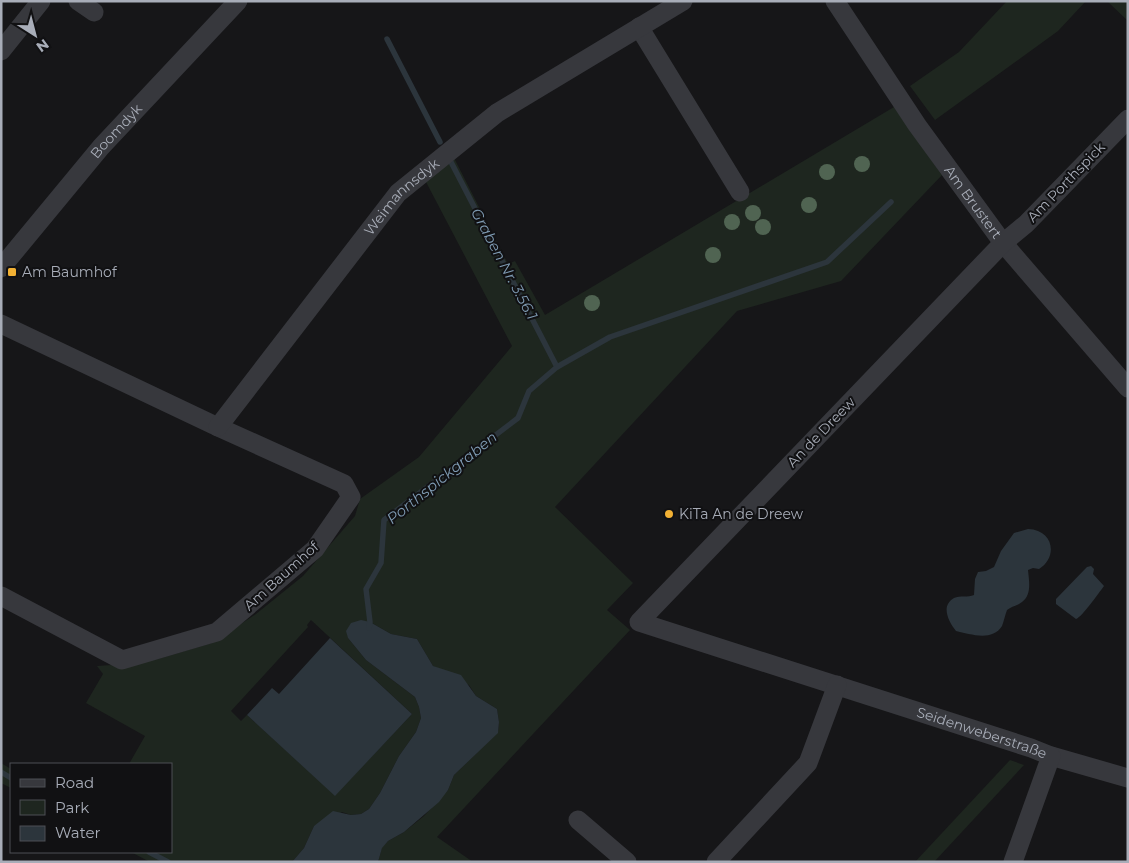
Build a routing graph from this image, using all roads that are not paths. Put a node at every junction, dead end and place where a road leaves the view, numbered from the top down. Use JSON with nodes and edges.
{"nodes":[{"id":1,"x":41,"y":1,"type":"edge"},
{"id":2,"x":78,"y":1,"type":"edge"},
{"id":3,"x":238,"y":1,"type":"edge"},
{"id":4,"x":683,"y":1,"type":"edge"},
{"id":5,"x":835,"y":1,"type":"edge"},
{"id":6,"x":94,"y":12,"type":"dead end"},
{"id":7,"x":639,"y":27,"type":"junction"},
{"id":8,"x":1,"y":52,"type":"edge"},
{"id":9,"x":1128,"y":119,"type":"edge"},
{"id":10,"x":740,"y":192,"type":"dead end"},
{"id":11,"x":1003,"y":243,"type":"junction"},
{"id":12,"x":1,"y":268,"type":"edge"},
{"id":13,"x":1,"y":324,"type":"edge"},
{"id":14,"x":1128,"y":388,"type":"edge"},
{"id":15,"x":218,"y":427,"type":"junction"},
{"id":16,"x":1,"y":596,"type":"edge"},
{"id":17,"x":639,"y":622,"type":"joint"},
{"id":18,"x":837,"y":685,"type":"junction"},
{"id":19,"x":1051,"y":756,"type":"junction"},
{"id":20,"x":1128,"y":778,"type":"edge"},
{"id":21,"x":578,"y":820,"type":"dead end"},
{"id":22,"x":626,"y":862,"type":"edge"},
{"id":23,"x":716,"y":862,"type":"edge"},
{"id":24,"x":1013,"y":862,"type":"edge"}],
"edges":[{"from":1,"to":8,"type":"street"},
{"from":2,"to":6,"type":"street"},
{"from":3,"to":12,"type":"street","name":"Boomdyk"},
{"from":4,"to":7,"type":"street","name":"Weimannsdyk"},
{"from":5,"to":11,"type":"street","name":"Am Brustert"},
{"from":7,"to":10,"type":"street"},
{"from":7,"to":15,"type":"street","name":"Weimannsdyk"},
{"from":9,"to":11,"type":"street","name":"Am Porthspick"},
{"from":11,"to":14,"type":"street","name":"Am Brustert"},
{"from":11,"to":17,"type":"street","name":"An de Dreew"},
{"from":13,"to":15,"type":"street","name":"Am Baumhof"},
{"from":15,"to":16,"type":"street","name":"Am Baumhof"},
{"from":17,"to":18,"type":"street","name":"Seidenweberstraße"},
{"from":18,"to":19,"type":"street","name":"Seidenweberstraße"},
{"from":18,"to":23,"type":"street"},
{"from":19,"to":20,"type":"street","name":"Seidenweberstraße"},
{"from":19,"to":24,"type":"street"},
{"from":21,"to":22,"type":"street"}]}
